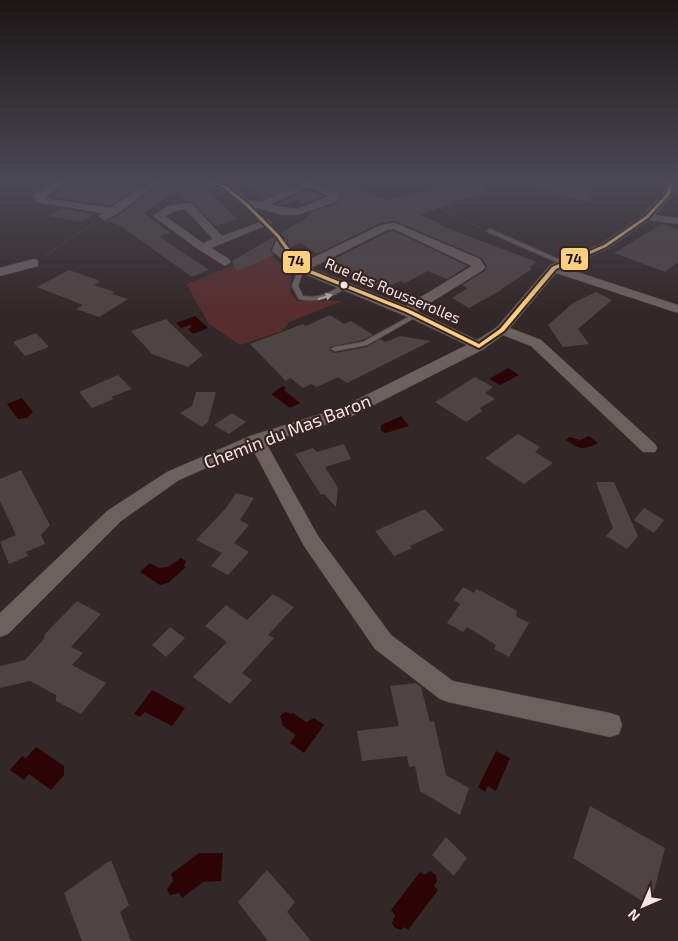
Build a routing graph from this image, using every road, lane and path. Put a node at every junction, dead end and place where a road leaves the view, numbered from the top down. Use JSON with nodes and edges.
{"nodes":[{"id":1,"x":168,"y":223,"type":"edge"},
{"id":2,"x":204,"y":223,"type":"edge"},
{"id":3,"x":267,"y":223,"type":"joint"},
{"id":4,"x":469,"y":223,"type":"edge"},
{"id":5,"x":638,"y":223,"type":"edge"},
{"id":6,"x":88,"y":227,"type":"dead end"},
{"id":7,"x":490,"y":232,"type":"joint"},
{"id":8,"x":220,"y":240,"type":"junction"},
{"id":9,"x":202,"y":247,"type":"junction"},
{"id":10,"x":225,"y":262,"type":"dead end"},
{"id":11,"x":34,"y":263,"type":"joint"},
{"id":12,"x":298,"y":265,"type":"junction"},
{"id":13,"x":559,"y":266,"type":"junction"},
{"id":14,"x":0,"y":272,"type":"edge"},
{"id":15,"x":344,"y":286,"type":"junction"},
{"id":16,"x":678,"y":309,"type":"edge"},
{"id":17,"x":412,"y":313,"type":"junction"},
{"id":18,"x":502,"y":330,"type":"junction"},
{"id":19,"x":478,"y":346,"type":"junction"},
{"id":20,"x":334,"y":349,"type":"dead end"},
{"id":21,"x":256,"y":440,"type":"junction"},
{"id":22,"x":649,"y":448,"type":"dead end"},
{"id":23,"x":0,"y":627,"type":"edge"},
{"id":24,"x":610,"y":726,"type":"dead end"}],
"edges":[{"from":1,"to":9,"type":"street"},
{"from":2,"to":8,"type":"street"},
{"from":3,"to":8,"type":"street"},
{"from":3,"to":12,"type":"street","name":"Rue des Rousserolles"},
{"from":4,"to":7,"type":"path"},
{"from":5,"to":13,"type":"street","name":"Chemin du Mas Baron"},
{"from":6,"to":11,"type":"path"},
{"from":7,"to":13,"type":"lane"},
{"from":8,"to":9,"type":"street"},
{"from":9,"to":10,"type":"street"},
{"from":11,"to":14,"type":"street"},
{"from":12,"to":15,"type":"street","name":"Rue des Rousserolles"},
{"from":12,"to":15,"type":"lane","one_way":true},
{"from":12,"to":17,"type":"street"},
{"from":13,"to":16,"type":"street"},
{"from":13,"to":18,"type":"street","name":"Chemin du Mas Baron"},
{"from":15,"to":17,"type":"street","name":"Rue des Rousserolles"},
{"from":17,"to":19,"type":"street","name":"Rue des Rousserolles"},
{"from":17,"to":20,"type":"lane"},
{"from":18,"to":19,"type":"street","name":"Chemin du Mas Baron"},
{"from":18,"to":22,"type":"street"},
{"from":19,"to":21,"type":"street","name":"Chemin du Mas Baron"},
{"from":21,"to":23,"type":"street","name":"Chemin du Mas Baron"},
{"from":21,"to":24,"type":"street"}]}
